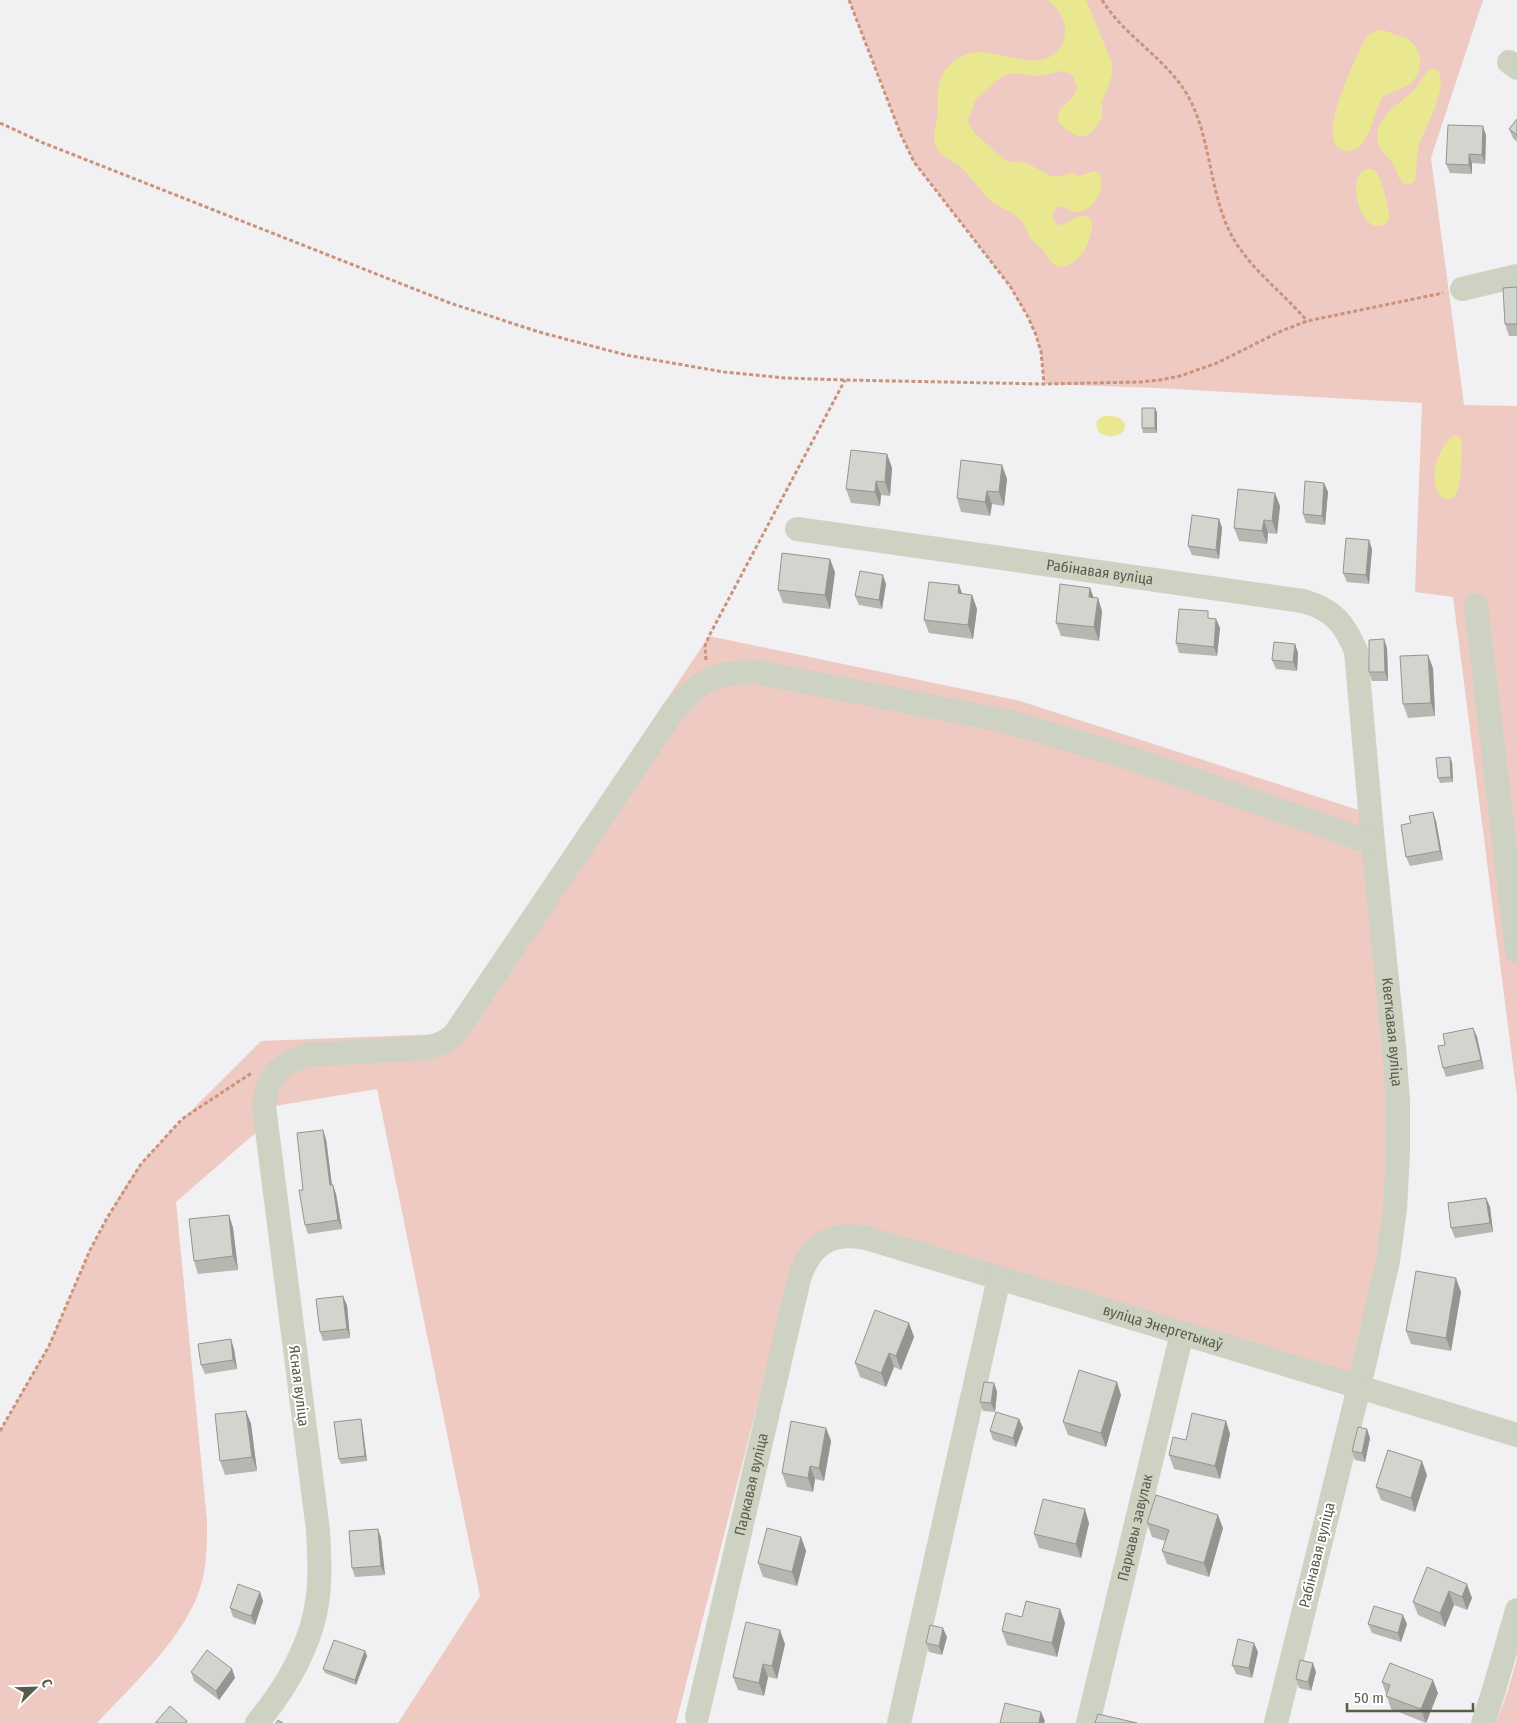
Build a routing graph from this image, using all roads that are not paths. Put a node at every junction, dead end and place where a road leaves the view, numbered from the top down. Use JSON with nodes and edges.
{"nodes":[{"id":1,"x":1517,"y":276,"type":"edge"},
{"id":2,"x":1462,"y":289,"type":"road end"},
{"id":3,"x":797,"y":529,"type":"dead end"},
{"id":4,"x":1476,"y":605,"type":"dead end"},
{"id":5,"x":1359,"y":675,"type":"joint"},
{"id":6,"x":1373,"y":844,"type":"junction"},
{"id":7,"x":1517,"y":951,"type":"edge"},
{"id":8,"x":810,"y":1254,"type":"joint"},
{"id":9,"x":999,"y":1278,"type":"junction"},
{"id":10,"x":1182,"y":1332,"type":"junction"},
{"id":11,"x":1359,"y":1387,"type":"junction"},
{"id":12,"x":1517,"y":1435,"type":"edge"},
{"id":13,"x":1517,"y":1610,"type":"edge"},
{"id":14,"x":697,"y":1717,"type":"dead end"},
{"id":15,"x":257,"y":1723,"type":"edge"},
{"id":16,"x":899,"y":1723,"type":"edge"},
{"id":17,"x":1088,"y":1723,"type":"edge"},
{"id":18,"x":1276,"y":1723,"type":"edge"},
{"id":19,"x":1483,"y":1723,"type":"edge"}],
"edges":[{"from":1,"to":2,"type":"street"},
{"from":3,"to":5,"type":"street","name":"Рабінавая вуліца"},
{"from":4,"to":7,"type":"street"},
{"from":5,"to":6,"type":"street","name":"Кветкавая вуліца"},
{"from":6,"to":11,"type":"street","name":"Кветкавая вуліца"},
{"from":6,"to":15,"type":"street","name":"Ясная вуліца"},
{"from":8,"to":9,"type":"street","name":"вуліца Энергетыкаў"},
{"from":8,"to":14,"type":"street","name":"Паркавая вуліца"},
{"from":9,"to":10,"type":"street","name":"вуліца Энергетыкаў"},
{"from":9,"to":16,"type":"street"},
{"from":10,"to":11,"type":"street","name":"вуліца Энергетыкаў"},
{"from":10,"to":17,"type":"street","name":"Паркавы завулак"},
{"from":11,"to":12,"type":"street","name":"вуліца Энергетыкаў"},
{"from":11,"to":18,"type":"street","name":"Рабінавая вуліца"},
{"from":13,"to":19,"type":"street"}]}
